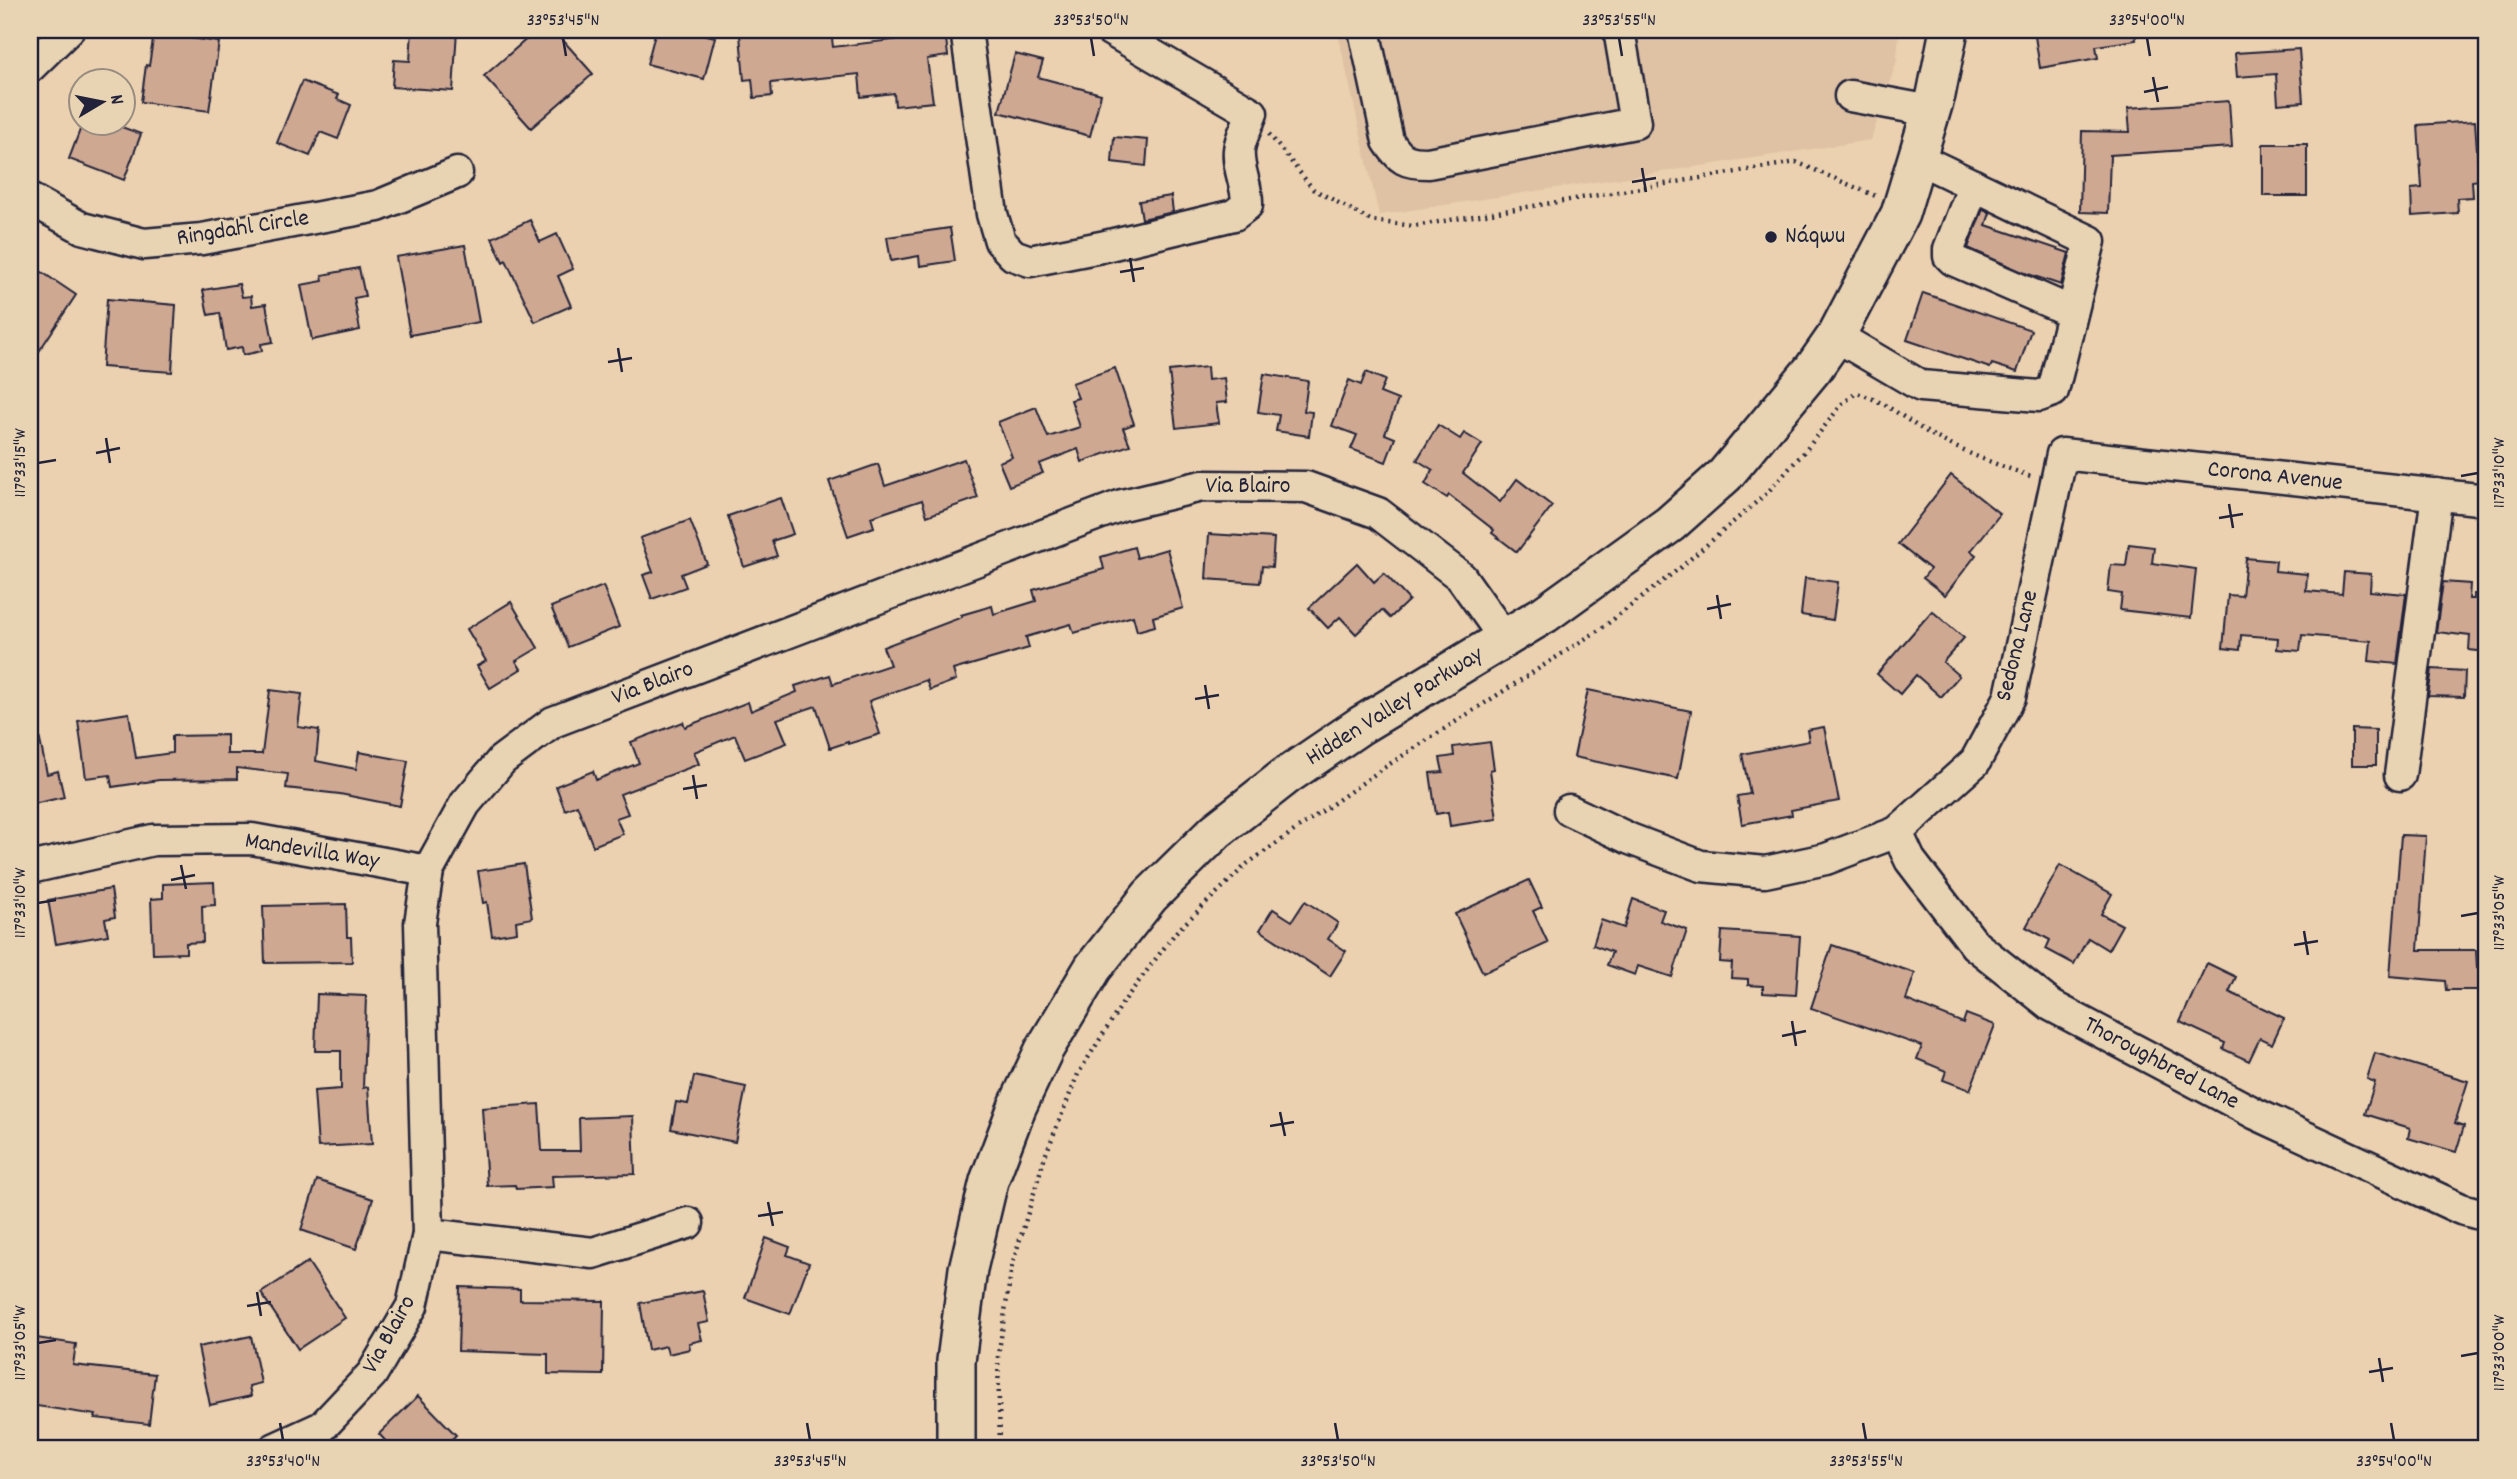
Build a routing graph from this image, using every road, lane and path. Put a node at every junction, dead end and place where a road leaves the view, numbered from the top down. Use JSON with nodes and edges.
{"nodes":[{"id":1,"x":68,"y":30,"type":"edge"},
{"id":2,"x":966,"y":30,"type":"edge"},
{"id":3,"x":1110,"y":30,"type":"edge"},
{"id":4,"x":1364,"y":30,"type":"edge"},
{"id":5,"x":1619,"y":30,"type":"edge"},
{"id":6,"x":1949,"y":30,"type":"edge"},
{"id":7,"x":30,"y":67,"type":"edge"},
{"id":8,"x":1850,"y":96,"type":"dead end"},
{"id":9,"x":1931,"y":111,"type":"junction"},
{"id":10,"x":1252,"y":113,"type":"junction"},
{"id":11,"x":1917,"y":158,"type":"junction"},
{"id":12,"x":457,"y":173,"type":"dead end"},
{"id":13,"x":1974,"y":185,"type":"junction"},
{"id":14,"x":30,"y":199,"type":"edge"},
{"id":15,"x":1884,"y":200,"type":"dead end"},
{"id":16,"x":2073,"y":312,"type":"junction"},
{"id":17,"x":1836,"y":336,"type":"junction"},
{"id":18,"x":2062,"y":454,"type":"joint"},
{"id":19,"x":2034,"y":478,"type":"dead end"},
{"id":20,"x":2437,"y":494,"type":"junction"},
{"id":21,"x":2487,"y":499,"type":"edge"},
{"id":22,"x":1505,"y":639,"type":"junction"},
{"id":23,"x":2400,"y":775,"type":"dead end"},
{"id":24,"x":1569,"y":810,"type":"dead end"},
{"id":25,"x":1896,"y":832,"type":"junction"},
{"id":26,"x":30,"y":868,"type":"edge"},
{"id":27,"x":428,"y":872,"type":"junction"},
{"id":28,"x":2487,"y":1216,"type":"edge"},
{"id":29,"x":688,"y":1223,"type":"dead end"},
{"id":30,"x":428,"y":1234,"type":"junction"},
{"id":31,"x":274,"y":1449,"type":"edge"},
{"id":32,"x":956,"y":1449,"type":"edge"},
{"id":33,"x":1000,"y":1449,"type":"edge"}],
"edges":[{"from":1,"to":7,"type":"street"},
{"from":2,"to":10,"type":"street"},
{"from":3,"to":10,"type":"street"},
{"from":4,"to":5,"type":"street"},
{"from":6,"to":9,"type":"main road","name":"Hidden Valley Parkway"},
{"from":8,"to":9,"type":"street"},
{"from":9,"to":11,"type":"main road","name":"Hidden Valley Parkway"},
{"from":10,"to":15,"type":"path"},
{"from":11,"to":13,"type":"street"},
{"from":11,"to":17,"type":"main road","name":"Hidden Valley Parkway"},
{"from":12,"to":14,"type":"street","name":"Ringdahl Circle"},
{"from":13,"to":16,"type":"street"},
{"from":13,"to":16,"type":"street"},
{"from":16,"to":17,"type":"street"},
{"from":17,"to":22,"type":"main road","name":"Hidden Valley Parkway"},
{"from":18,"to":20,"type":"street","name":"Corona Avenue"},
{"from":18,"to":25,"type":"street","name":"Sedona Lane"},
{"from":19,"to":33,"type":"path"},
{"from":20,"to":21,"type":"street","name":"Corona Avenue"},
{"from":20,"to":23,"type":"street"},
{"from":22,"to":27,"type":"street","name":"Via Blairo"},
{"from":22,"to":32,"type":"main road","name":"Hidden Valley Parkway"},
{"from":24,"to":25,"type":"street","name":"Sedona Lane"},
{"from":25,"to":28,"type":"street","name":"Thoroughbred Lane"},
{"from":26,"to":27,"type":"street","name":"Mandevilla Way"},
{"from":27,"to":30,"type":"street","name":"Via Blairo"},
{"from":29,"to":30,"type":"street"},
{"from":30,"to":31,"type":"street","name":"Via Blairo"}]}
